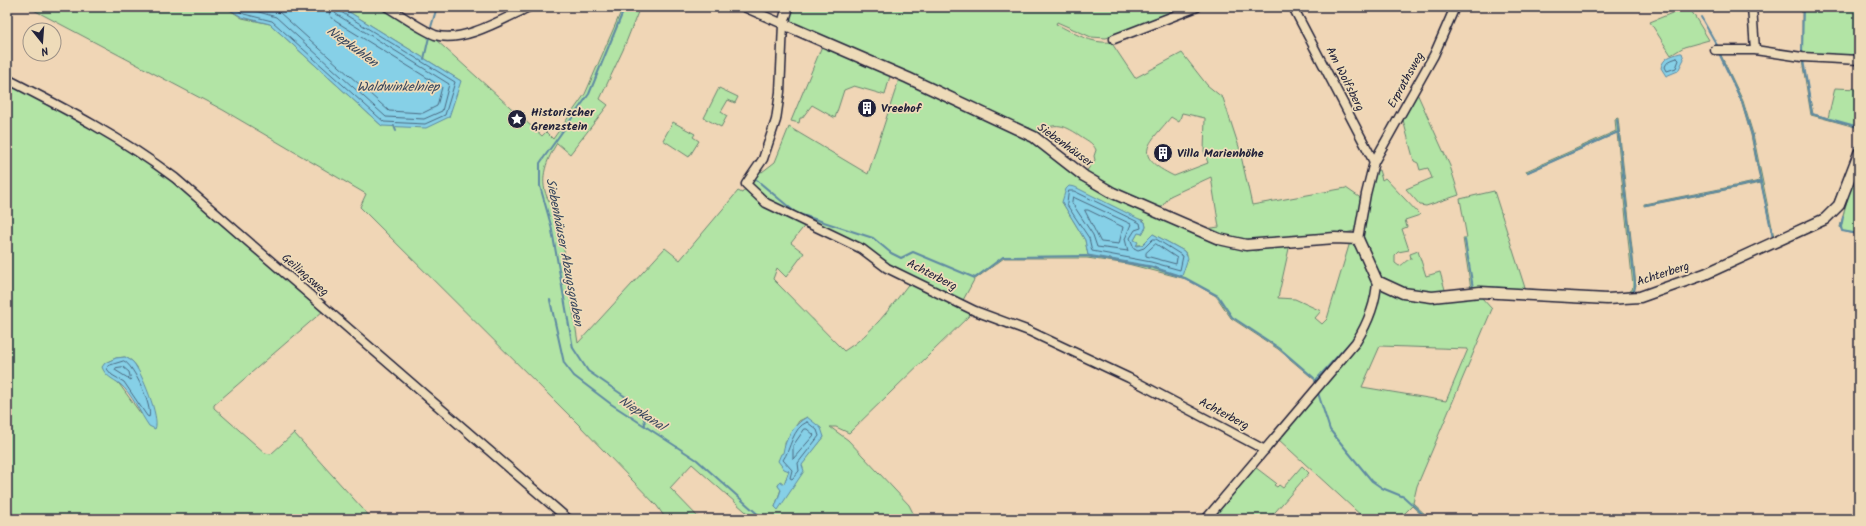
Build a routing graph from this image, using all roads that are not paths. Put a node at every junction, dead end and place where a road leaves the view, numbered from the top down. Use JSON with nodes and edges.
{"nodes":[{"id":1,"x":387,"y":7,"type":"edge"},
{"id":2,"x":530,"y":7,"type":"edge"},
{"id":3,"x":744,"y":7,"type":"edge"},
{"id":4,"x":788,"y":7,"type":"edge"},
{"id":5,"x":1197,"y":7,"type":"edge"},
{"id":6,"x":1293,"y":7,"type":"edge"},
{"id":7,"x":1455,"y":7,"type":"edge"},
{"id":8,"x":1752,"y":7,"type":"edge"},
{"id":9,"x":783,"y":24,"type":"junction"},
{"id":10,"x":1114,"y":39,"type":"dead end"},
{"id":11,"x":1715,"y":50,"type":"dead end"},
{"id":12,"x":1755,"y":50,"type":"junction"},
{"id":13,"x":1859,"y":60,"type":"edge"},
{"id":14,"x":7,"y":79,"type":"edge"},
{"id":15,"x":1859,"y":153,"type":"edge"},
{"id":16,"x":1374,"y":162,"type":"junction"},
{"id":17,"x":1358,"y":239,"type":"junction"},
{"id":18,"x":1377,"y":281,"type":"junction"},
{"id":19,"x":1265,"y":450,"type":"junction"},
{"id":20,"x":568,"y":519,"type":"edge"},
{"id":21,"x":1206,"y":519,"type":"edge"}],
"edges":[{"from":1,"to":2,"type":"street"},
{"from":3,"to":9,"type":"street"},
{"from":4,"to":9,"type":"street"},
{"from":5,"to":10,"type":"street"},
{"from":6,"to":16,"type":"street","name":"Am Wolfsberg"},
{"from":7,"to":16,"type":"street","name":"Erprathsweg"},
{"from":8,"to":12,"type":"street"},
{"from":9,"to":17,"type":"street","name":"Siebenhäuser"},
{"from":9,"to":19,"type":"street","name":"Achterberg"},
{"from":11,"to":12,"type":"street"},
{"from":12,"to":13,"type":"street"},
{"from":14,"to":20,"type":"street","name":"Geilingsweg"},
{"from":15,"to":18,"type":"street","name":"Achterberg"},
{"from":16,"to":17,"type":"street","name":"Erprathsweg"},
{"from":17,"to":18,"type":"street"},
{"from":18,"to":19,"type":"street"},
{"from":19,"to":21,"type":"street"}]}
